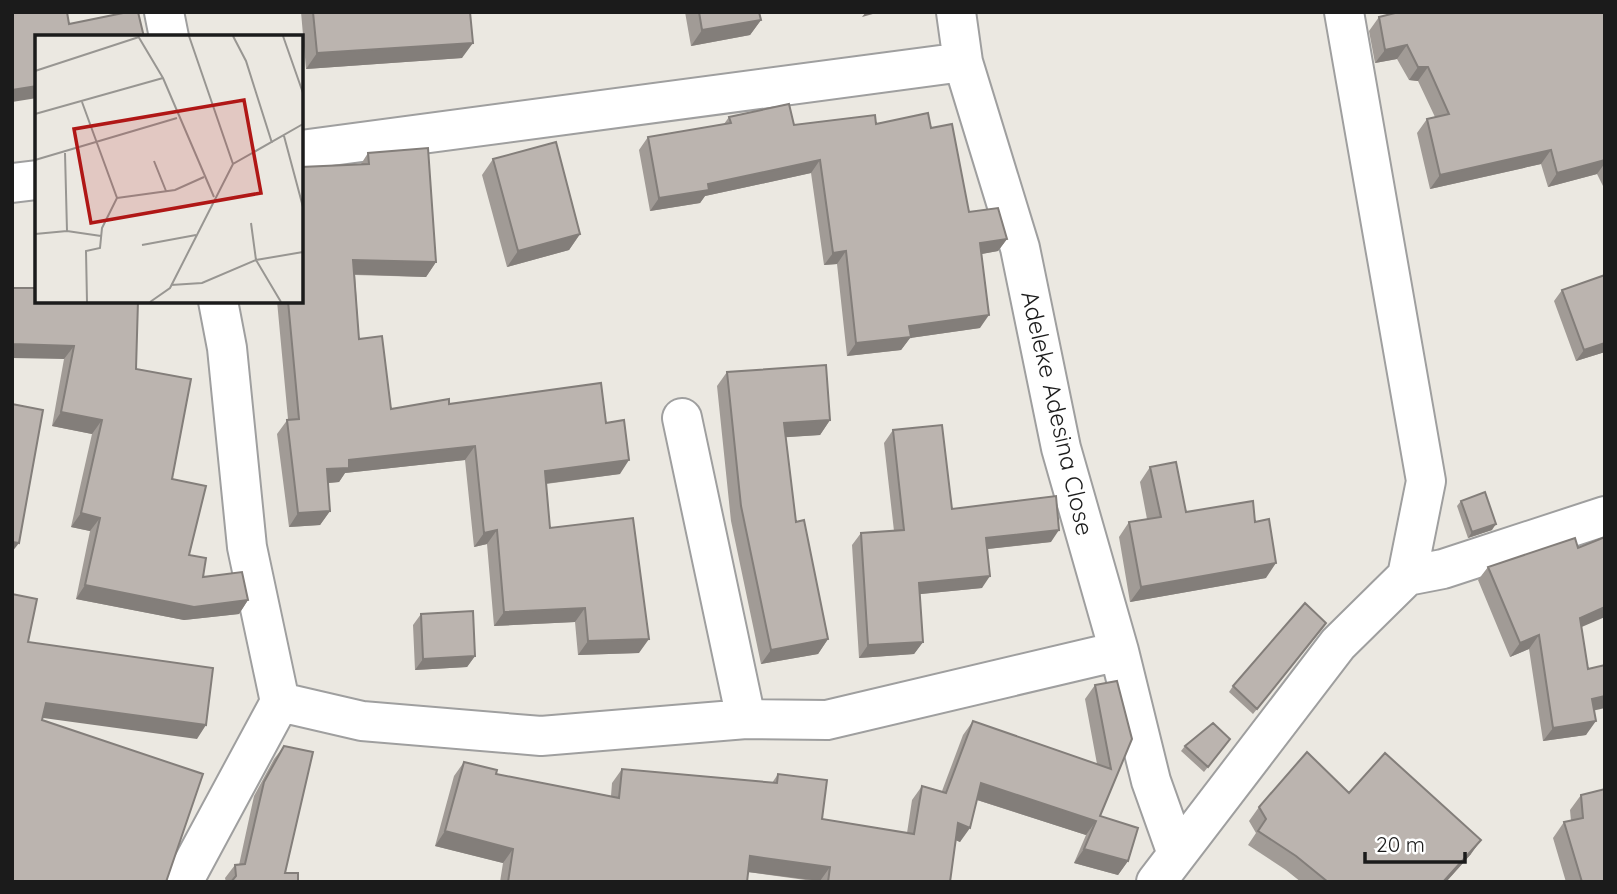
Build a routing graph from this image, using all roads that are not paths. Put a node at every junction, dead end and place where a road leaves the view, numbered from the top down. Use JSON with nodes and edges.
{"nodes":[{"id":1,"x":164,"y":12,"type":"edge"},
{"id":2,"x":957,"y":12,"type":"edge"},
{"id":3,"x":1344,"y":12,"type":"edge"},
{"id":4,"x":169,"y":35,"type":"edge"},
{"id":5,"x":963,"y":62,"type":"junction"},
{"id":6,"x":303,"y":150,"type":"edge"},
{"id":7,"x":35,"y":180,"type":"edge"},
{"id":8,"x":12,"y":183,"type":"edge"},
{"id":9,"x":218,"y":303,"type":"edge"},
{"id":10,"x":682,"y":418,"type":"dead end"},
{"id":11,"x":1605,"y":516,"type":"edge"},
{"id":12,"x":1408,"y":576,"type":"junction"},
{"id":13,"x":1119,"y":651,"type":"junction"},
{"id":14,"x":280,"y":702,"type":"junction"},
{"id":15,"x":746,"y":719,"type":"junction"},
{"id":16,"x":1166,"y":868,"type":"edge"},
{"id":17,"x":183,"y":882,"type":"edge"}],
"edges":[{"from":1,"to":4,"type":"street"},
{"from":2,"to":5,"type":"street","name":"Adeleke Adesina Close"},
{"from":3,"to":12,"type":"street"},
{"from":5,"to":6,"type":"street"},
{"from":5,"to":13,"type":"street","name":"Adeleke Adesina Close"},
{"from":7,"to":8,"type":"street"},
{"from":9,"to":14,"type":"street"},
{"from":10,"to":15,"type":"street"},
{"from":11,"to":12,"type":"street"},
{"from":12,"to":16,"type":"street"},
{"from":13,"to":15,"type":"street"},
{"from":13,"to":16,"type":"street","name":"Adeleke Adesina Close"},
{"from":14,"to":15,"type":"street"},
{"from":14,"to":17,"type":"street"}]}
